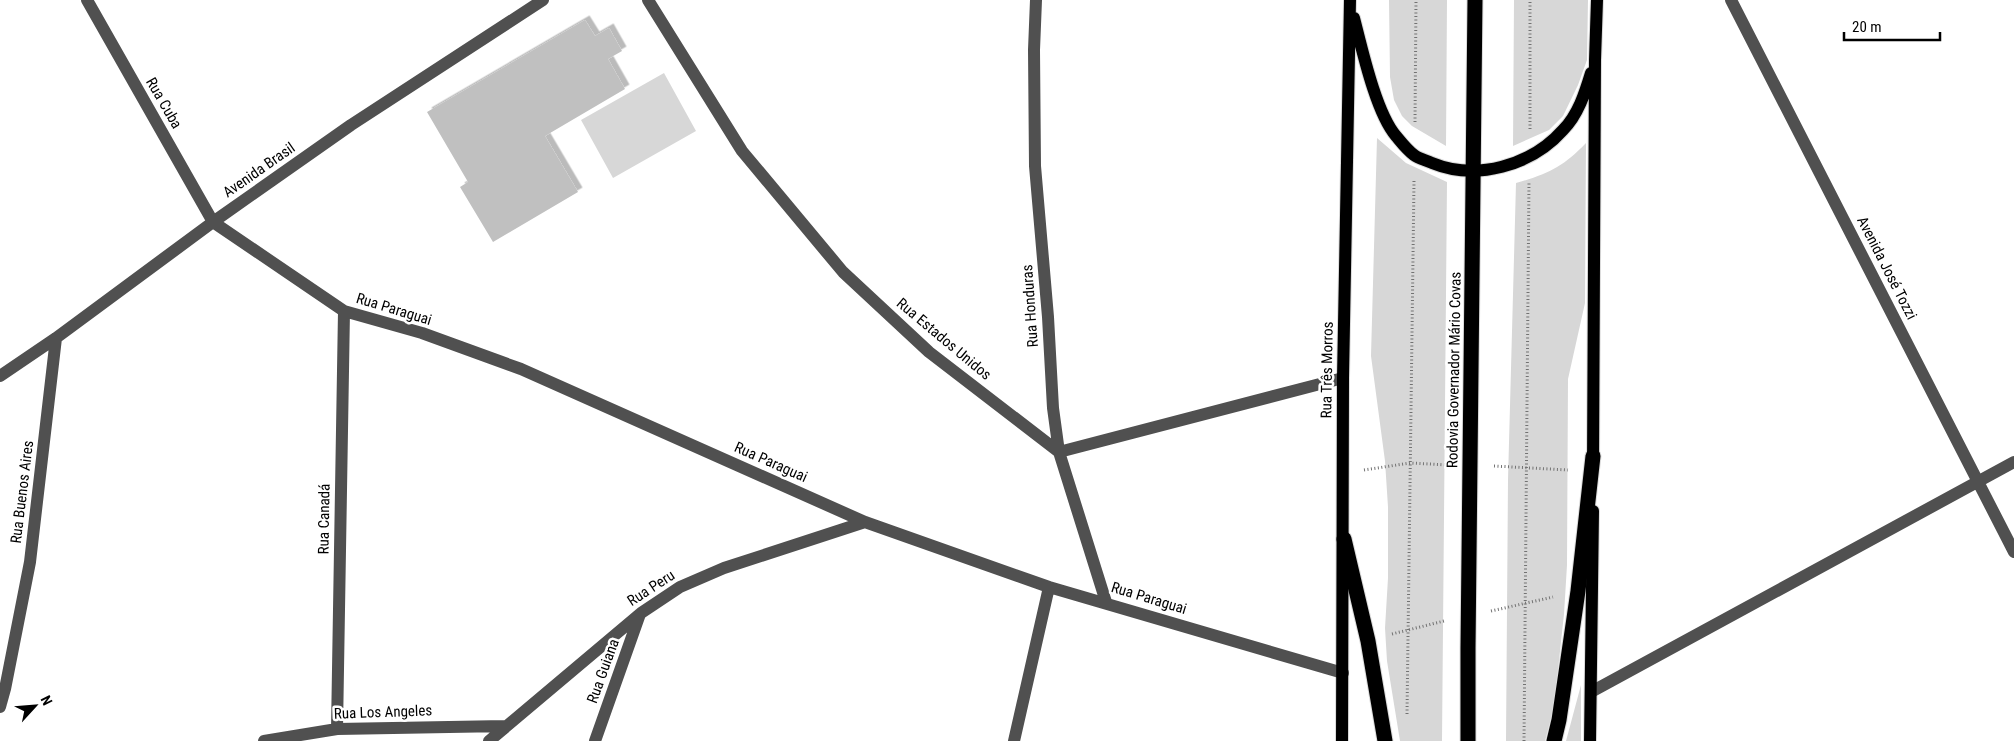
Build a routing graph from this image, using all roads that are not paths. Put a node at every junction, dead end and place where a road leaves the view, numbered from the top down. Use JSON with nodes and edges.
{"nodes":[{"id":1,"x":87,"y":0,"type":"edge"},
{"id":2,"x":543,"y":0,"type":"edge"},
{"id":3,"x":648,"y":0,"type":"edge"},
{"id":4,"x":1036,"y":0,"type":"edge"},
{"id":5,"x":1475,"y":0,"type":"edge"},
{"id":6,"x":1597,"y":0,"type":"edge"},
{"id":7,"x":1731,"y":0,"type":"edge"},
{"id":8,"x":1350,"y":2,"type":"edge"},
{"id":9,"x":1595,"y":60,"type":"junction"},
{"id":10,"x":1474,"y":172,"type":"junction"},
{"id":11,"x":212,"y":222,"type":"junction"},
{"id":12,"x":344,"y":311,"type":"junction"},
{"id":13,"x":56,"y":338,"type":"junction"},
{"id":14,"x":0,"y":376,"type":"edge"},
{"id":15,"x":1343,"y":378,"type":"junction"},
{"id":16,"x":1058,"y":452,"type":"junction"},
{"id":17,"x":1593,"y":456,"type":"junction"},
{"id":18,"x":2014,"y":462,"type":"edge"},
{"id":19,"x":1979,"y":482,"type":"junction"},
{"id":20,"x":865,"y":522,"type":"junction"},
{"id":21,"x":1344,"y":538,"type":"junction"},
{"id":22,"x":2014,"y":552,"type":"edge"},
{"id":23,"x":1049,"y":587,"type":"junction"},
{"id":24,"x":1106,"y":602,"type":"junction"},
{"id":25,"x":641,"y":613,"type":"junction"},
{"id":26,"x":1343,"y":673,"type":"junction"},
{"id":27,"x":1591,"y":692,"type":"junction"},
{"id":28,"x":0,"y":707,"type":"edge"},
{"id":29,"x":505,"y":726,"type":"junction"},
{"id":30,"x":336,"y":728,"type":"junction"},
{"id":31,"x":302,"y":738,"type":"edge"},
{"id":32,"x":264,"y":741,"type":"edge"},
{"id":33,"x":490,"y":741,"type":"edge"},
{"id":34,"x":595,"y":741,"type":"edge"},
{"id":35,"x":1014,"y":741,"type":"edge"},
{"id":36,"x":1342,"y":741,"type":"edge"},
{"id":37,"x":1385,"y":741,"type":"edge"},
{"id":38,"x":1468,"y":741,"type":"edge"},
{"id":39,"x":1554,"y":741,"type":"edge"},
{"id":40,"x":1590,"y":741,"type":"edge"}],
"edges":[{"from":1,"to":11,"type":"street","name":"Rua Cuba"},
{"from":2,"to":11,"type":"street","name":"Avenida Brasil"},
{"from":3,"to":16,"type":"street","name":"Rua Estados Unidos"},
{"from":4,"to":16,"type":"street","name":"Rua Honduras"},
{"from":5,"to":10,"type":"highway","name":"Rodovia Governador Mário Covas"},
{"from":6,"to":9,"type":"main road"},
{"from":7,"to":19,"type":"street","name":"Avenida José Tozzi"},
{"from":8,"to":10,"type":"main road"},
{"from":8,"to":15,"type":"main road","name":"Rua Três Morros"},
{"from":9,"to":10,"type":"main road"},
{"from":9,"to":17,"type":"main road"},
{"from":10,"to":38,"type":"highway","name":"Rodovia Governador Mário Covas"},
{"from":11,"to":12,"type":"street","name":"Rua Paraguai"},
{"from":11,"to":13,"type":"street","name":"Avenida Brasil"},
{"from":12,"to":20,"type":"street","name":"Rua Paraguai"},
{"from":12,"to":30,"type":"street","name":"Rua Canadá"},
{"from":13,"to":14,"type":"street","name":"Avenida Brasil"},
{"from":13,"to":28,"type":"street","name":"Rua Buenos Aires"},
{"from":15,"to":16,"type":"street"},
{"from":15,"to":21,"type":"main road","name":"Rua Três Morros"},
{"from":16,"to":24,"type":"street","name":"Rua Honduras"},
{"from":17,"to":27,"type":"main road"},
{"from":17,"to":39,"type":"highway"},
{"from":18,"to":19,"type":"street"},
{"from":19,"to":22,"type":"street","name":"Avenida José Tozzi"},
{"from":19,"to":27,"type":"street"},
{"from":20,"to":23,"type":"street","name":"Rua Paraguai"},
{"from":20,"to":25,"type":"street","name":"Rua Peru"},
{"from":21,"to":26,"type":"main road","name":"Rua Três Morros"},
{"from":21,"to":37,"type":"highway"},
{"from":23,"to":24,"type":"street","name":"Rua Paraguai"},
{"from":23,"to":35,"type":"street"},
{"from":24,"to":26,"type":"street","name":"Rua Paraguai"},
{"from":25,"to":29,"type":"street","name":"Rua Peru"},
{"from":25,"to":34,"type":"street","name":"Rua Guiana"},
{"from":26,"to":36,"type":"main road","name":"Rua Três Morros"},
{"from":27,"to":40,"type":"main road"},
{"from":29,"to":30,"type":"street","name":"Rua Los Angeles"},
{"from":29,"to":33,"type":"street","name":"Rua Peru"},
{"from":30,"to":31,"type":"street","name":"Rua Los Angeles"},
{"from":31,"to":32,"type":"street","name":"Rua Los Angeles"}]}
